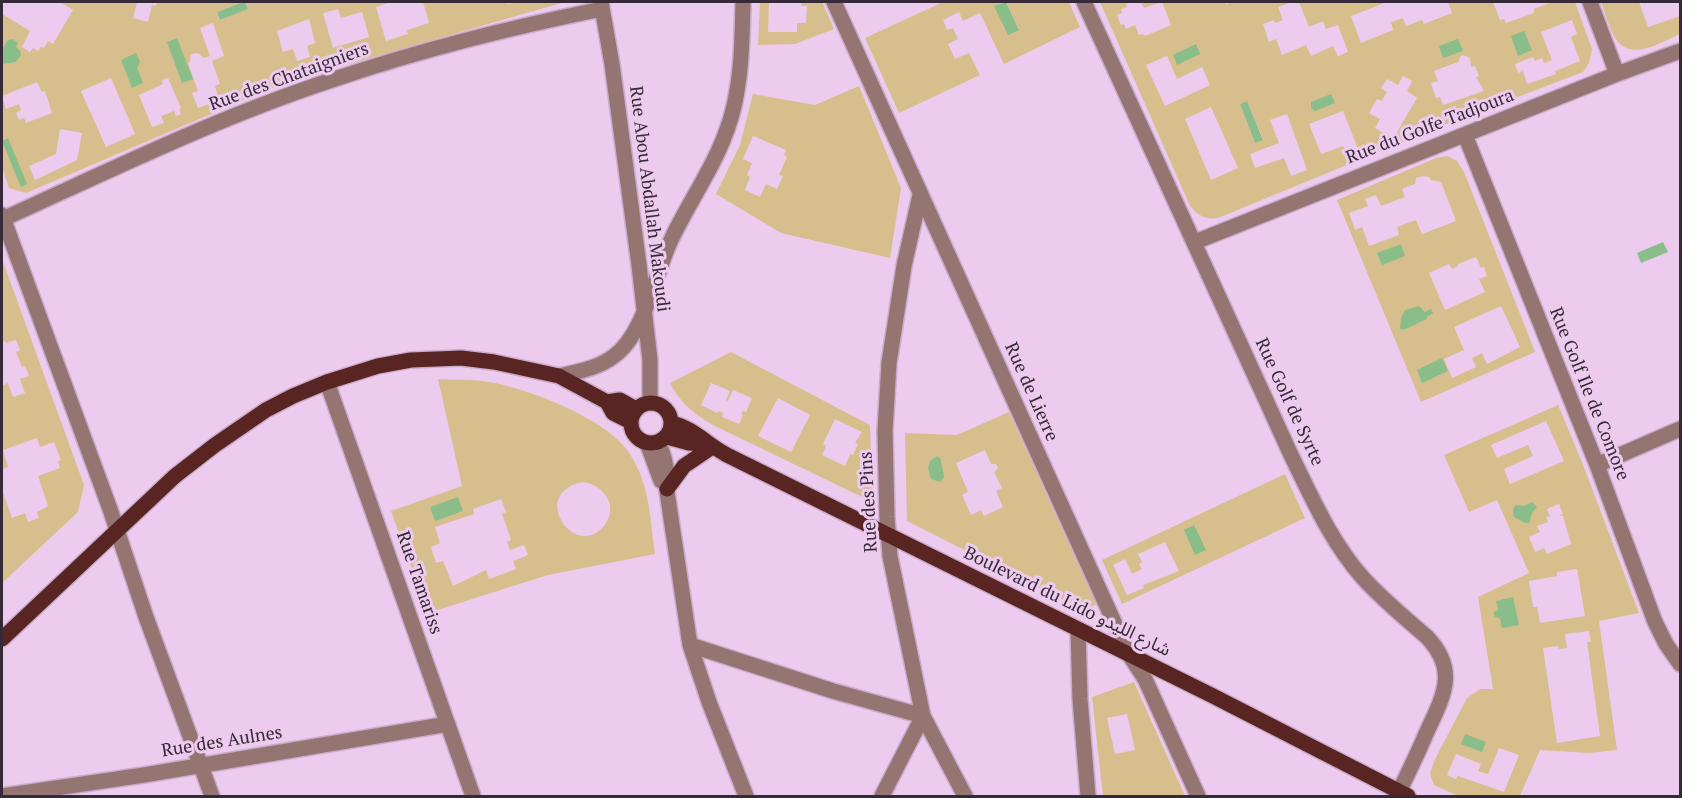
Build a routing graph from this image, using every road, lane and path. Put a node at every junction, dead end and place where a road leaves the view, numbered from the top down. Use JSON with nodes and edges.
{"nodes":[{"id":1,"x":743,"y":2,"type":"edge"},
{"id":2,"x":834,"y":2,"type":"edge"},
{"id":3,"x":1084,"y":2,"type":"edge"},
{"id":4,"x":1590,"y":2,"type":"edge"},
{"id":5,"x":601,"y":5,"type":"edge"},
{"id":6,"x":1680,"y":51,"type":"edge"},
{"id":7,"x":1617,"y":74,"type":"junction"},
{"id":8,"x":1465,"y":135,"type":"junction"},
{"id":9,"x":920,"y":195,"type":"junction"},
{"id":10,"x":2,"y":217,"type":"edge"},
{"id":11,"x":1195,"y":242,"type":"junction"},
{"id":12,"x":644,"y":309,"type":"junction"},
{"id":13,"x":559,"y":376,"type":"junction"},
{"id":14,"x":327,"y":382,"type":"junction"},
{"id":15,"x":650,"y":402,"type":"junction"},
{"id":16,"x":633,"y":416,"type":"junction"},
{"id":17,"x":1680,"y":429,"type":"edge"},
{"id":18,"x":661,"y":436,"type":"junction"},
{"id":19,"x":710,"y":445,"type":"junction"},
{"id":20,"x":1597,"y":465,"type":"junction"},
{"id":21,"x":666,"y":487,"type":"junction"},
{"id":22,"x":116,"y":532,"type":"junction"},
{"id":23,"x":888,"y":535,"type":"junction"},
{"id":24,"x":1078,"y":630,"type":"junction"},
{"id":25,"x":2,"y":639,"type":"edge"},
{"id":26,"x":690,"y":645,"type":"junction"},
{"id":27,"x":1130,"y":656,"type":"junction"},
{"id":28,"x":1680,"y":664,"type":"edge"},
{"id":29,"x":924,"y":716,"type":"junction"},
{"id":30,"x":448,"y":724,"type":"junction"},
{"id":31,"x":201,"y":765,"type":"junction"},
{"id":32,"x":1404,"y":794,"type":"edge"},
{"id":33,"x":2,"y":796,"type":"edge"},
{"id":34,"x":212,"y":796,"type":"edge"},
{"id":35,"x":473,"y":796,"type":"edge"},
{"id":36,"x":746,"y":796,"type":"edge"},
{"id":37,"x":882,"y":796,"type":"edge"},
{"id":38,"x":964,"y":796,"type":"edge"},
{"id":39,"x":1088,"y":796,"type":"edge"},
{"id":40,"x":1198,"y":796,"type":"edge"}],
"edges":[{"from":1,"to":12,"type":"street"},
{"from":2,"to":9,"type":"street","name":"Rue de Lierre"},
{"from":3,"to":11,"type":"street","name":"Rue Golf de Syrte"},
{"from":4,"to":7,"type":"street"},
{"from":5,"to":10,"type":"street","name":"Rue des Chataigniers"},
{"from":5,"to":12,"type":"street","name":"Rue Abou Abdallah Makoudi"},
{"from":6,"to":7,"type":"street","name":"Rue du Golfe Tadjoura"},
{"from":7,"to":8,"type":"street","name":"Rue du Golfe Tadjoura"},
{"from":8,"to":11,"type":"street","name":"Rue du Golfe Tadjoura"},
{"from":8,"to":20,"type":"street","name":"Rue Golf Ile de Comore"},
{"from":9,"to":23,"type":"street","name":"Rue des Pins"},
{"from":9,"to":27,"type":"street","name":"Rue de Lierre"},
{"from":10,"to":22,"type":"street"},
{"from":11,"to":32,"type":"street","name":"Rue Golf de Syrte"},
{"from":12,"to":13,"type":"street"},
{"from":12,"to":15,"type":"street","name":"Rue Abou Abdallah Makoudi"},
{"from":13,"to":14,"type":"main road"},
{"from":13,"to":16,"type":"main road"},
{"from":14,"to":22,"type":"main road"},
{"from":14,"to":30,"type":"street","name":"Rue Tamariss"},
{"from":15,"to":16,"type":"main road"},
{"from":15,"to":18,"type":"main road"},
{"from":16,"to":18,"type":"main road"},
{"from":17,"to":20,"type":"street"},
{"from":18,"to":19,"type":"main road","name":"Boulevard du Lido شارع الليدو"},
{"from":18,"to":21,"type":"street"},
{"from":19,"to":21,"type":"main road"},
{"from":19,"to":23,"type":"main road","name":"Boulevard du Lido شارع الليدو"},
{"from":20,"to":28,"type":"street","name":"Rue Golf Ile de Comore"},
{"from":21,"to":26,"type":"street"},
{"from":22,"to":25,"type":"main road"},
{"from":22,"to":31,"type":"street"},
{"from":23,"to":24,"type":"main road","name":"Boulevard du Lido شارع الليدو"},
{"from":23,"to":29,"type":"street","name":"Rue des Pins"},
{"from":24,"to":27,"type":"main road","name":"Boulevard du Lido شارع الليدو"},
{"from":24,"to":39,"type":"street"},
{"from":26,"to":29,"type":"street"},
{"from":26,"to":36,"type":"street"},
{"from":27,"to":32,"type":"main road","name":"Boulevard du Lido شارع الليدو"},
{"from":27,"to":40,"type":"street","name":"Rue de Lierre"},
{"from":29,"to":37,"type":"street"},
{"from":29,"to":38,"type":"street","name":"Rue des Pins"},
{"from":30,"to":31,"type":"street","name":"Rue des Aulnes"},
{"from":30,"to":35,"type":"street","name":"Rue Tamariss"},
{"from":31,"to":33,"type":"street","name":"Rue des Aulnes"},
{"from":31,"to":34,"type":"street"}]}
